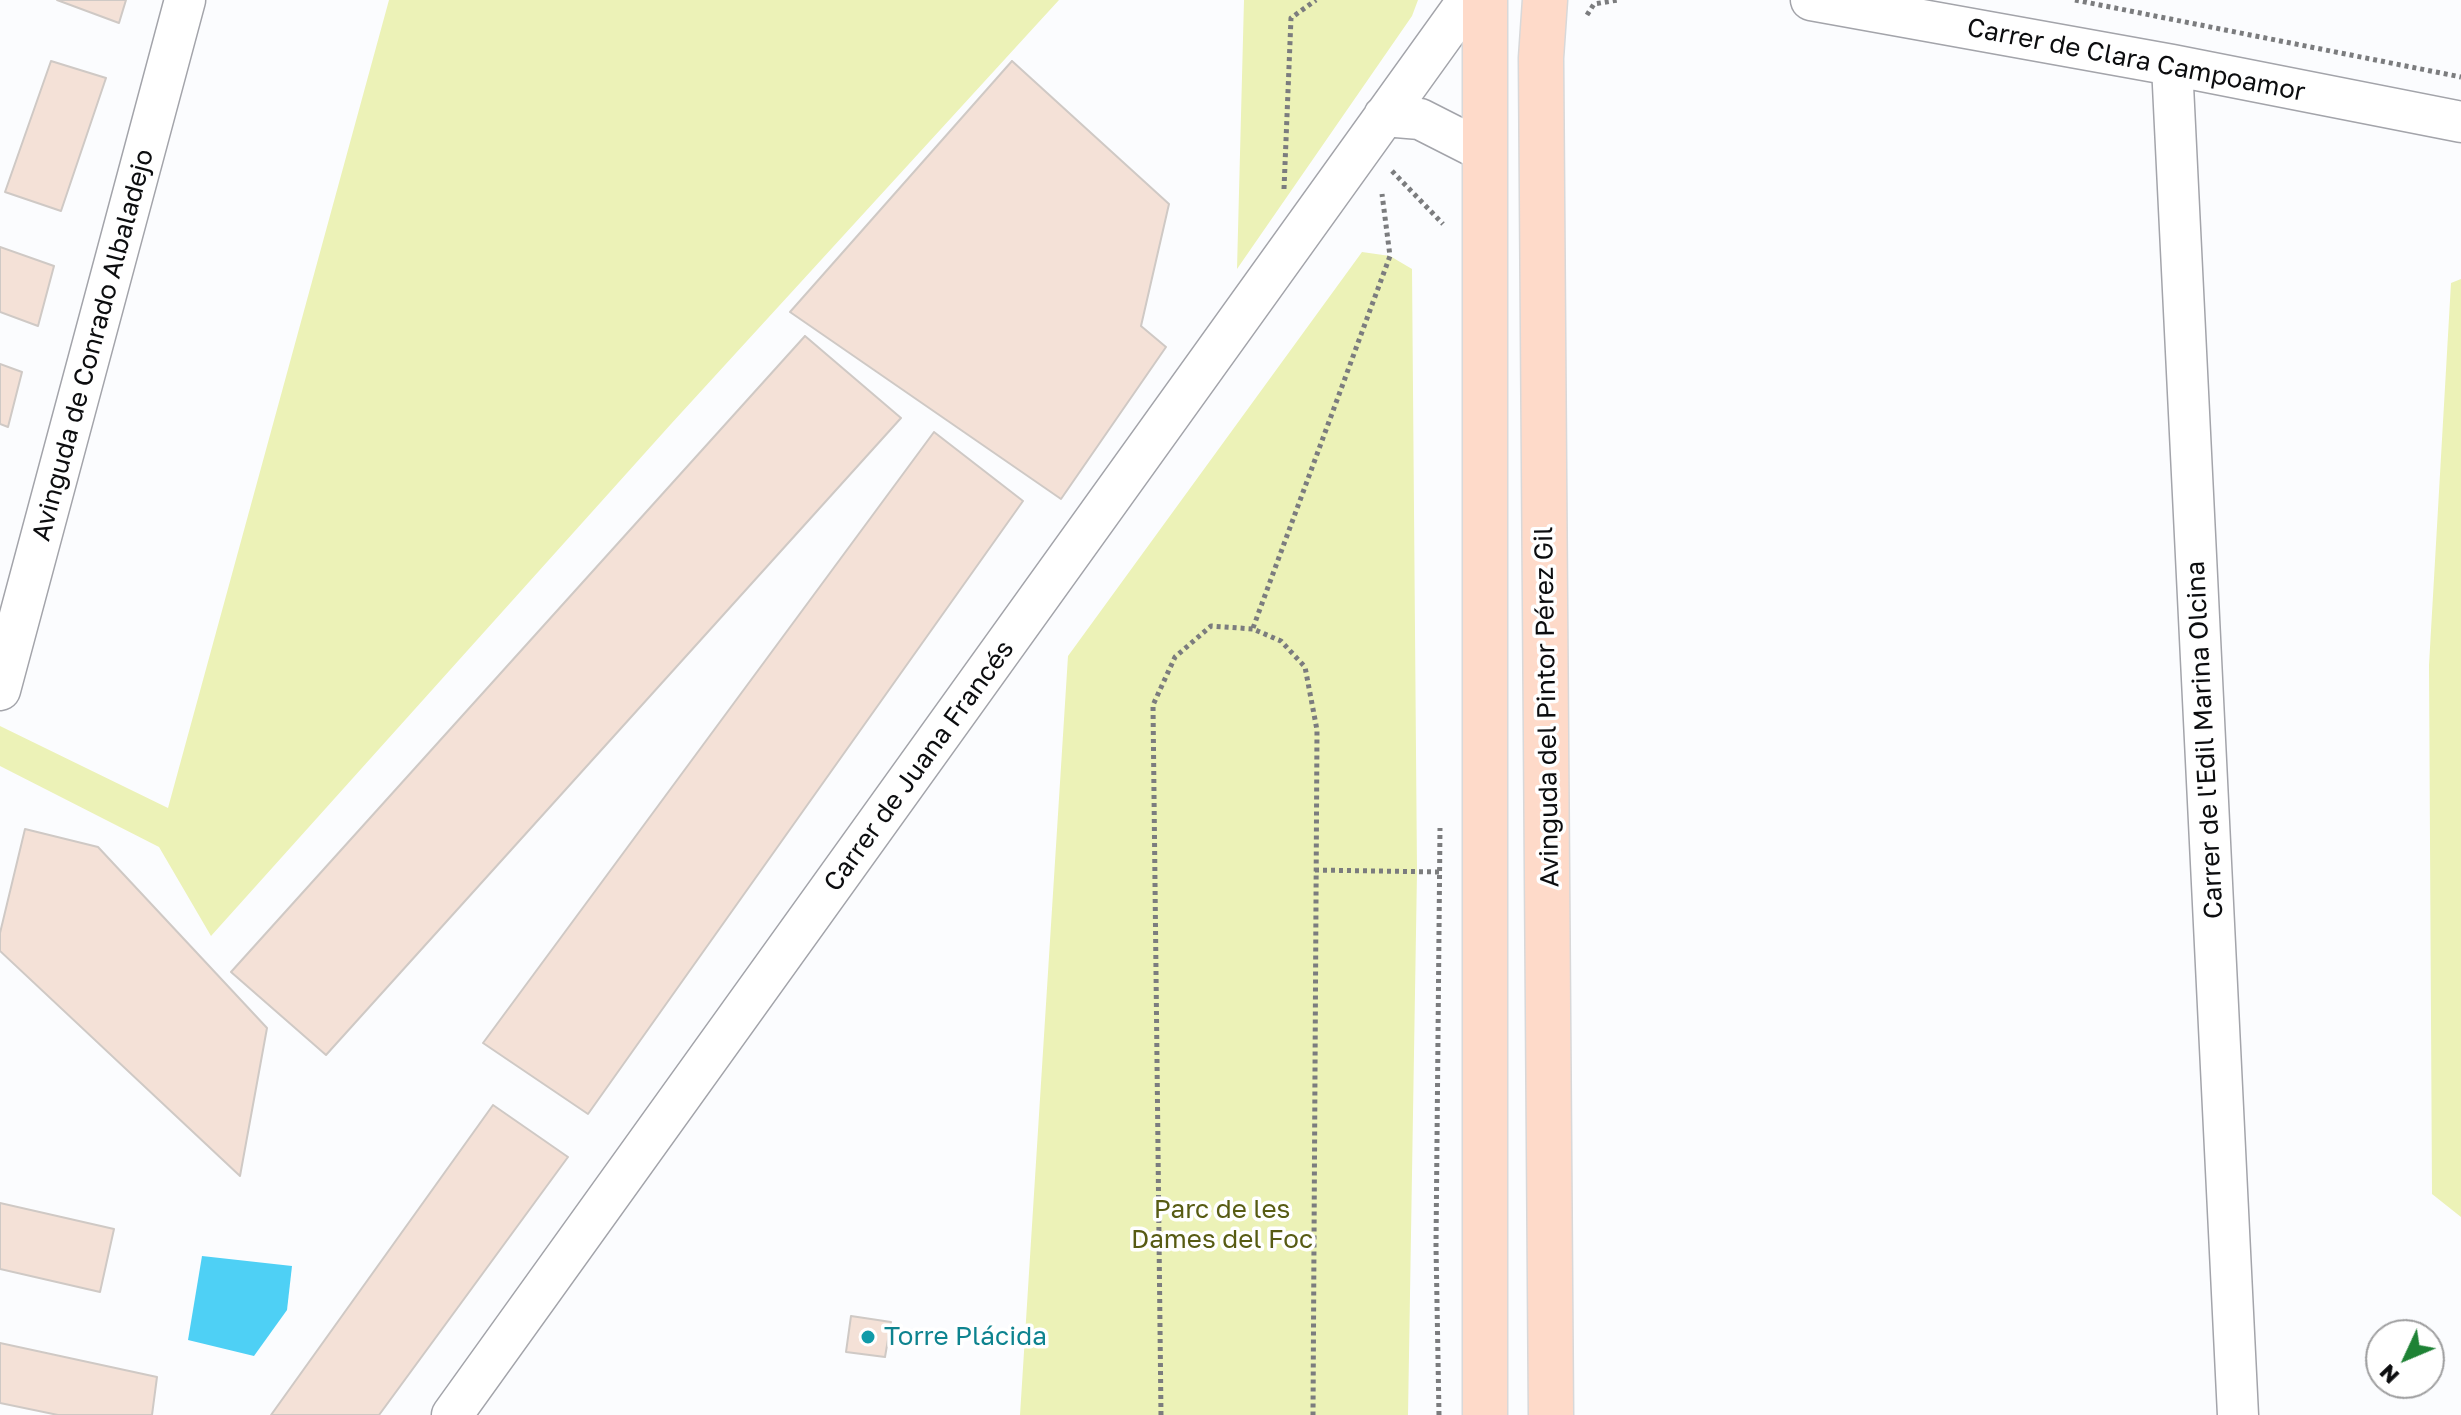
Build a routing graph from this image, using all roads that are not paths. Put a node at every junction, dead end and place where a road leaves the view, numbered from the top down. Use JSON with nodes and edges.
{"nodes":[{"id":1,"x":185,"y":0,"type":"edge"},
{"id":2,"x":1468,"y":0,"type":"edge"},
{"id":3,"x":1485,"y":0,"type":"edge"},
{"id":4,"x":1545,"y":0,"type":"edge"},
{"id":5,"x":1811,"y":0,"type":"edge"},
{"id":6,"x":2172,"y":65,"type":"junction"},
{"id":7,"x":1384,"y":116,"type":"junction"},
{"id":8,"x":2461,"y":122,"type":"edge"},
{"id":9,"x":1485,"y":152,"type":"junction"},
{"id":10,"x":0,"y":690,"type":"edge"},
{"id":11,"x":452,"y":1415,"type":"edge"},
{"id":12,"x":1485,"y":1415,"type":"edge"},
{"id":13,"x":1551,"y":1415,"type":"edge"},
{"id":14,"x":2238,"y":1415,"type":"edge"}],
"edges":[{"from":1,"to":10,"type":"street","name":"Avinguda de Conrado Albaladejo"},
{"from":2,"to":7,"type":"street","name":"Carrer de Juana Francés"},
{"from":3,"to":9,"type":"main road"},
{"from":4,"to":13,"type":"main road","name":"Avinguda del Pintor Pérez Gil"},
{"from":5,"to":6,"type":"street","name":"Carrer de Clara Campoamor"},
{"from":6,"to":8,"type":"street","name":"Carrer de Clara Campoamor"},
{"from":6,"to":14,"type":"street","name":"Carrer de l'Edil Marina Olcina"},
{"from":7,"to":9,"type":"street"},
{"from":7,"to":11,"type":"street","name":"Carrer de Juana Francés"},
{"from":9,"to":12,"type":"main road"}]}
